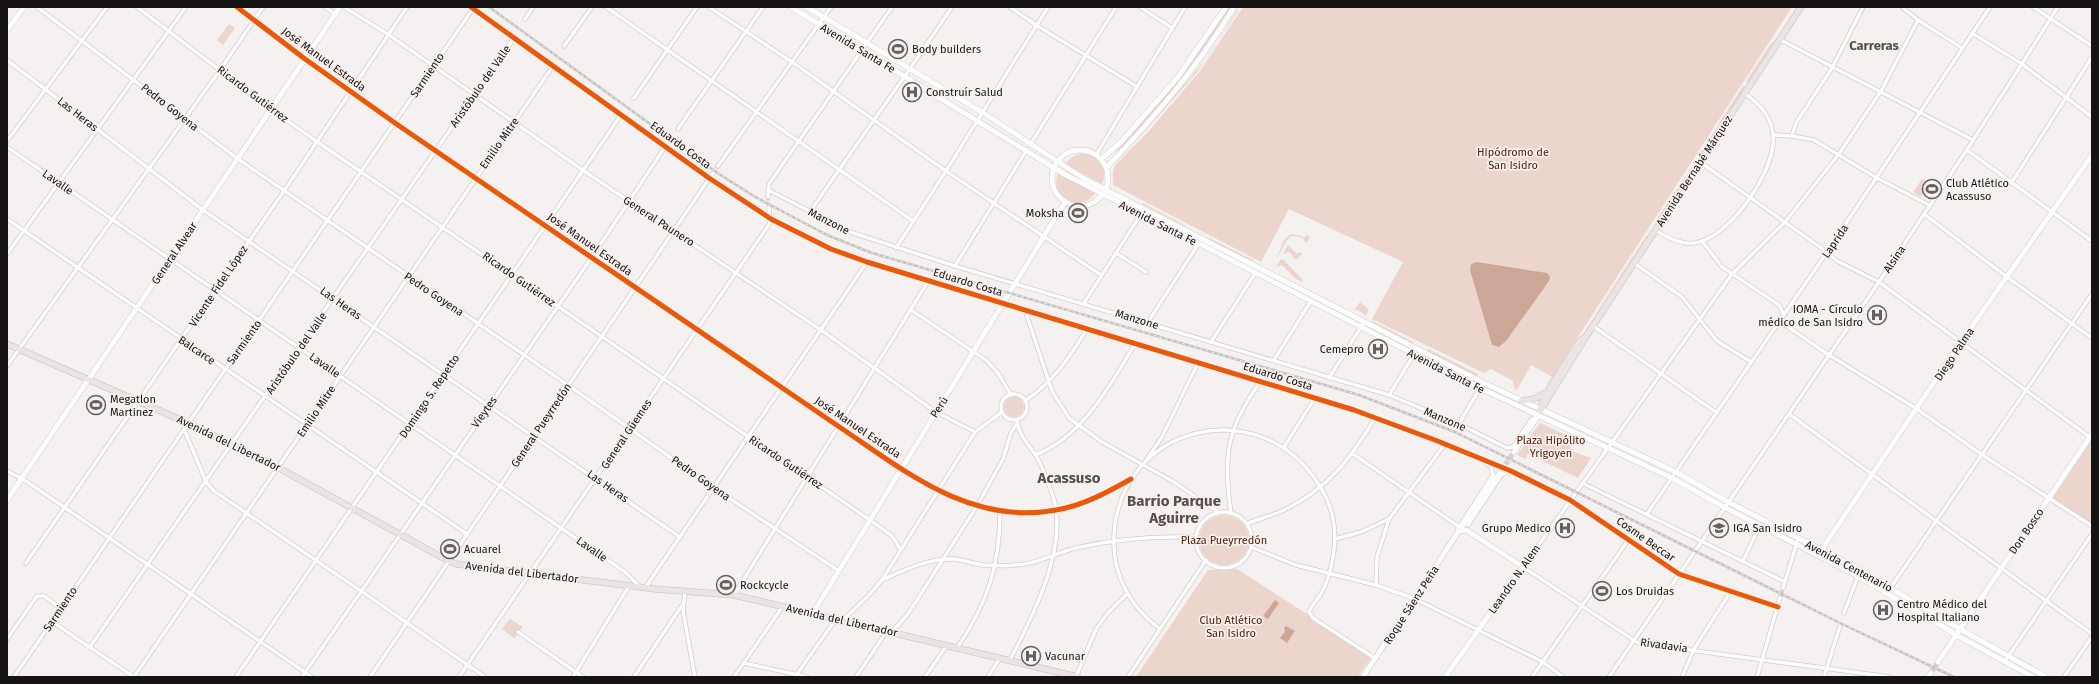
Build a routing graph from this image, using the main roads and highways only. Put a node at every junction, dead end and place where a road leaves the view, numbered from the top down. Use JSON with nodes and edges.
{"nodes":[{"id":1,"x":24,"y":7,"type":"edge"},
{"id":2,"x":340,"y":7,"type":"edge"},
{"id":3,"x":791,"y":7,"type":"edge"},
{"id":4,"x":807,"y":7,"type":"edge"},
{"id":5,"x":1226,"y":7,"type":"edge"},
{"id":6,"x":1234,"y":7,"type":"edge"},
{"id":7,"x":1801,"y":7,"type":"edge"},
{"id":8,"x":7,"y":30,"type":"edge"},
{"id":9,"x":2092,"y":155,"type":"edge"},
{"id":10,"x":1101,"y":159,"type":"junction"},
{"id":11,"x":1057,"y":162,"type":"junction"},
{"id":12,"x":1054,"y":168,"type":"junction"},
{"id":13,"x":1106,"y":168,"type":"junction"},
{"id":14,"x":1104,"y":192,"type":"junction"},
{"id":15,"x":1065,"y":202,"type":"junction"},
{"id":16,"x":1170,"y":225,"type":"junction"},
{"id":17,"x":1313,"y":299,"type":"junction"},
{"id":18,"x":1363,"y":325,"type":"junction"},
{"id":19,"x":1587,"y":335,"type":"junction"},
{"id":20,"x":7,"y":344,"type":"edge"},
{"id":21,"x":88,"y":380,"type":"junction"},
{"id":22,"x":1550,"y":389,"type":"junction"},
{"id":23,"x":1521,"y":401,"type":"junction"},
{"id":24,"x":1539,"y":413,"type":"junction"},
{"id":25,"x":2091,"y":436,"type":"edge"},
{"id":26,"x":1514,"y":452,"type":"tunnel mouth"},
{"id":27,"x":1501,"y":471,"type":"tunnel mouth"},
{"id":28,"x":7,"y":500,"type":"edge"},
{"id":29,"x":1470,"y":516,"type":"junction"},
{"id":30,"x":1468,"y":528,"type":"junction"},
{"id":31,"x":1458,"y":532,"type":"junction"},
{"id":32,"x":1797,"y":541,"type":"junction"},
{"id":33,"x":1819,"y":552,"type":"junction"},
{"id":34,"x":1523,"y":567,"type":"joint"},
{"id":35,"x":813,"y":613,"type":"junction"},
{"id":36,"x":1960,"y":629,"type":"junction"},
{"id":37,"x":1956,"y":635,"type":"junction"},
{"id":38,"x":1938,"y":662,"type":"tunnel mouth"},
{"id":39,"x":1077,"y":677,"type":"edge"},
{"id":40,"x":1363,"y":677,"type":"edge"},
{"id":41,"x":1445,"y":677,"type":"edge"},
{"id":42,"x":2033,"y":677,"type":"edge"},
{"id":43,"x":2046,"y":677,"type":"edge"}],
"edges":[{"from":1,"to":8,"type":"main road"},
{"from":2,"to":21,"type":"main road","name":"General Alvear"},
{"from":3,"to":12,"type":"main road","name":"Avenida Santa Fe"},
{"from":4,"to":11,"type":"main road","name":"Avenida Santa Fe"},
{"from":5,"to":10,"type":"main road"},
{"from":6,"to":13,"type":"main road"},
{"from":7,"to":19,"type":"main road","name":"Avenida Bernabé Márquez"},
{"from":9,"to":33,"type":"main road","name":"Diego Palma"},
{"from":10,"to":11,"type":"main road"},
{"from":10,"to":13,"type":"main road"},
{"from":11,"to":12,"type":"main road"},
{"from":11,"to":14,"type":"main road","name":"Avenida Santa Fe"},
{"from":12,"to":14,"type":"main road","name":"Avenida Santa Fe"},
{"from":12,"to":15,"type":"main road"},
{"from":13,"to":14,"type":"main road"},
{"from":14,"to":15,"type":"main road"},
{"from":14,"to":16,"type":"main road","name":"Avenida Santa Fe"},
{"from":14,"to":16,"type":"main road","name":"Avenida Santa Fe"},
{"from":15,"to":35,"type":"main road","name":"Perú"},
{"from":16,"to":17,"type":"main road","name":"Avenida Santa Fe"},
{"from":16,"to":17,"type":"main road","name":"Avenida Santa Fe"},
{"from":17,"to":18,"type":"main road","name":"Avenida Santa Fe"},
{"from":18,"to":23,"type":"main road","name":"Avenida Santa Fe"},
{"from":18,"to":24,"type":"main road","name":"Avenida Santa Fe"},
{"from":19,"to":22,"type":"main road","name":"Avenida Bernabé Márquez"},
{"from":19,"to":24,"type":"main road","name":"Avenida Bernabé Márquez"},
{"from":20,"to":21,"type":"main road","name":"Avenida del Libertador"},
{"from":21,"to":28,"type":"main road","name":"General Alvear"},
{"from":21,"to":35,"type":"main road","name":"Avenida del Libertador"},
{"from":22,"to":23,"type":"main road"},
{"from":22,"to":24,"type":"main road","name":"Avenida Bernabé Márquez"},
{"from":23,"to":24,"type":"main road","name":"Avenida Santa Fe"},
{"from":24,"to":26,"type":"main road"},
{"from":24,"to":32,"type":"main road","name":"Avenida Centenario"},
{"from":24,"to":32,"type":"main road","name":"Avenida Centenario"},
{"from":25,"to":36,"type":"main road","name":"Don Bosco"},
{"from":27,"to":29,"type":"main road","name":"Roque Sáenz Peña"},
{"from":29,"to":30,"type":"main road"},
{"from":29,"to":31,"type":"main road","name":"Roque Sáenz Peña"},
{"from":30,"to":31,"type":"main road"},
{"from":30,"to":34,"type":"main road","name":"Rivadavia"},
{"from":31,"to":40,"type":"main road","name":"Roque Sáenz Peña"},
{"from":32,"to":33,"type":"main road","name":"Avenida Centenario"},
{"from":33,"to":36,"type":"main road","name":"Avenida Centenario"},
{"from":33,"to":37,"type":"main road","name":"Avenida Centenario"},
{"from":34,"to":41,"type":"main road","name":"Leandro N. Alem"},
{"from":35,"to":39,"type":"main road","name":"Avenida del Libertador"},
{"from":36,"to":37,"type":"main road","name":"Don Bosco"},
{"from":36,"to":43,"type":"main road","name":"Avenida Centenario"},
{"from":37,"to":38,"type":"main road","name":"Don Bosco"},
{"from":37,"to":42,"type":"main road","name":"Avenida Centenario"}]}
